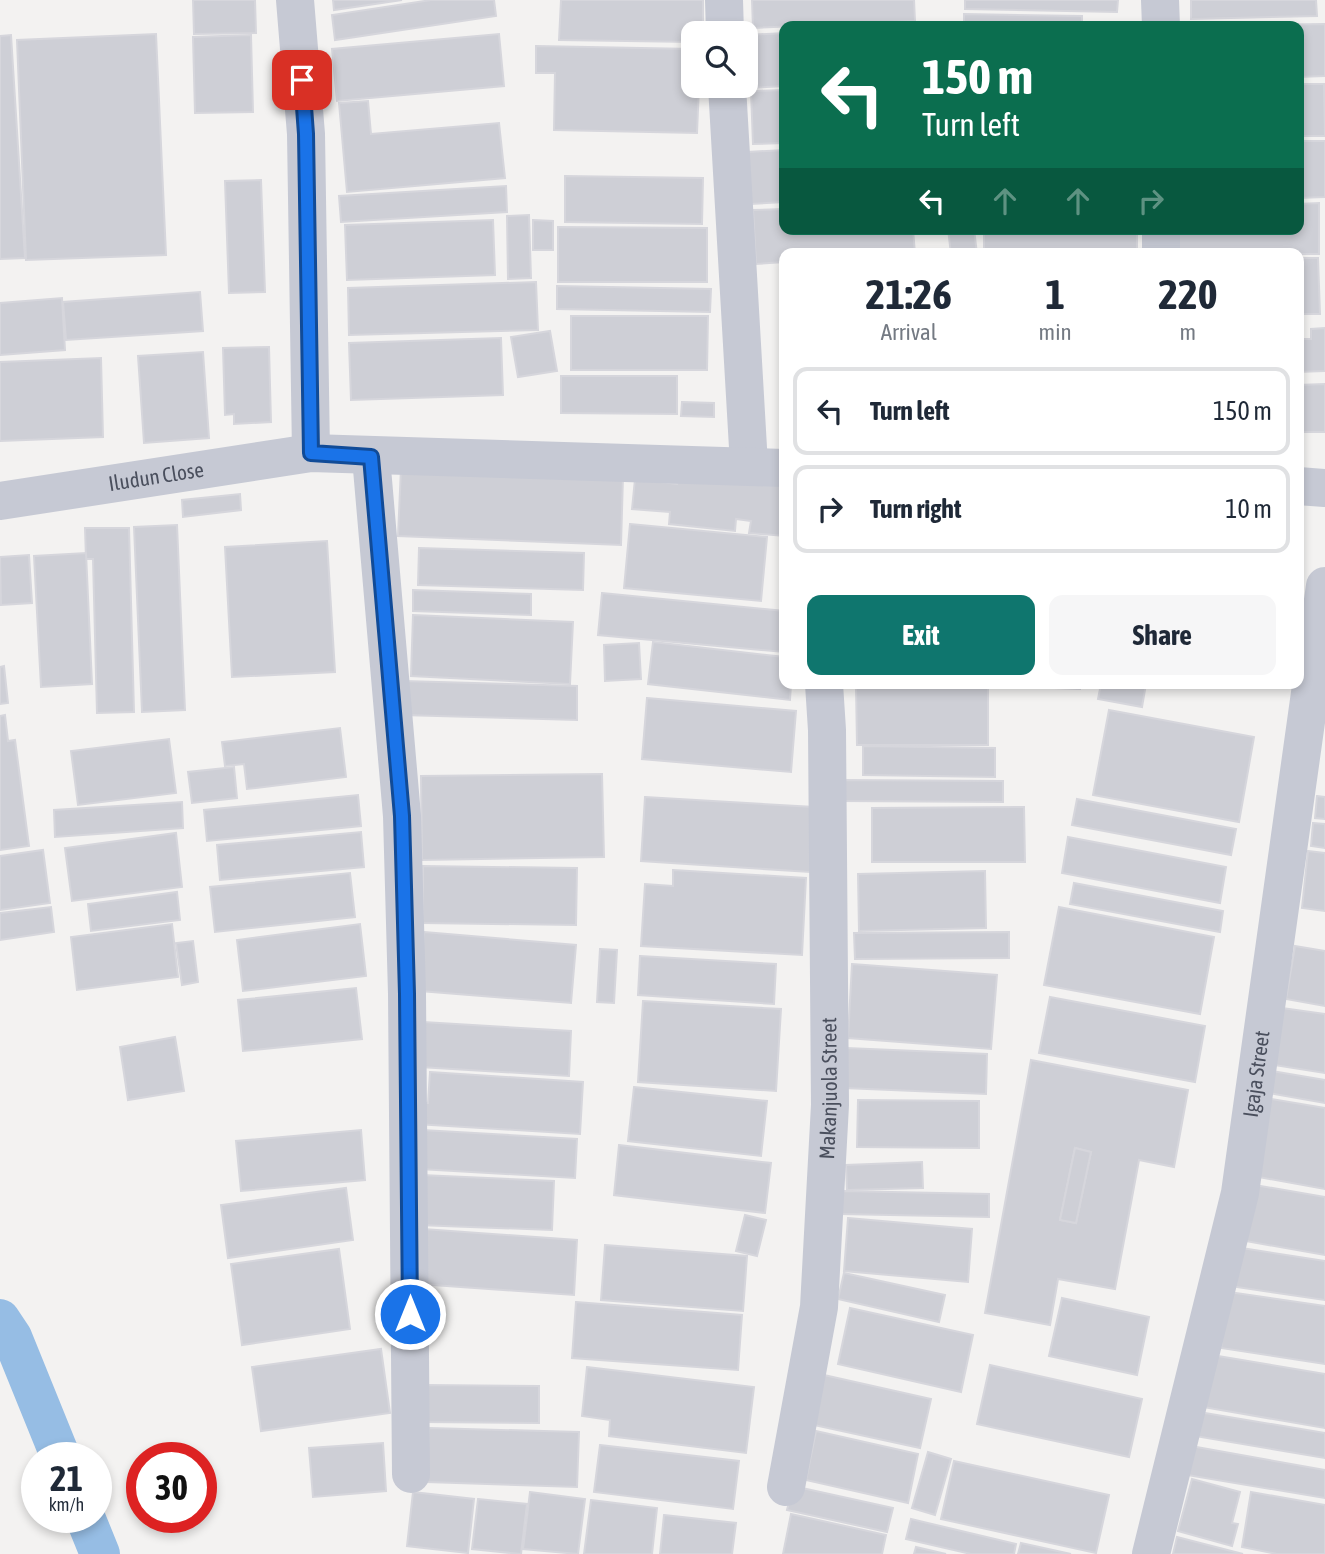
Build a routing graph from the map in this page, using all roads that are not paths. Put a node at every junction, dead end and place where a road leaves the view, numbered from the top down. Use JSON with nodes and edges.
{"nodes":[{"id":1,"x":295,"y":0,"type":"edge"},
{"id":2,"x":724,"y":0,"type":"edge"},
{"id":3,"x":1160,"y":0,"type":"edge"},
{"id":4,"x":725,"y":21,"type":"edge"},
{"id":5,"x":1161,"y":21,"type":"edge"},
{"id":6,"x":728,"y":98,"type":"edge"},
{"id":7,"x":311,"y":453,"type":"junction"},
{"id":8,"x":371,"y":457,"type":"junction"},
{"id":9,"x":767,"y":467,"type":"edge"},
{"id":10,"x":1304,"y":486,"type":"edge"},
{"id":11,"x":1325,"y":488,"type":"edge"},
{"id":12,"x":0,"y":501,"type":"edge"},
{"id":13,"x":1325,"y":586,"type":"edge"},
{"id":14,"x":824,"y":689,"type":"edge"},
{"id":15,"x":411,"y":1474,"type":"dead end"},
{"id":16,"x":786,"y":1487,"type":"dead end"},
{"id":17,"x":1151,"y":1554,"type":"edge"}],
"edges":[{"from":1,"to":7,"type":"street"},
{"from":2,"to":4,"type":"street"},
{"from":3,"to":5,"type":"street"},
{"from":6,"to":9,"type":"street"},
{"from":7,"to":8,"type":"street","name":"Iludun Close"},
{"from":7,"to":12,"type":"street","name":"Iludun Close"},
{"from":8,"to":9,"type":"street","name":"Iludun Close"},
{"from":8,"to":15,"type":"street"},
{"from":10,"to":11,"type":"street"},
{"from":13,"to":17,"type":"street","name":"Igaja Street"},
{"from":14,"to":16,"type":"street","name":"Makanjuola Street"}]}
